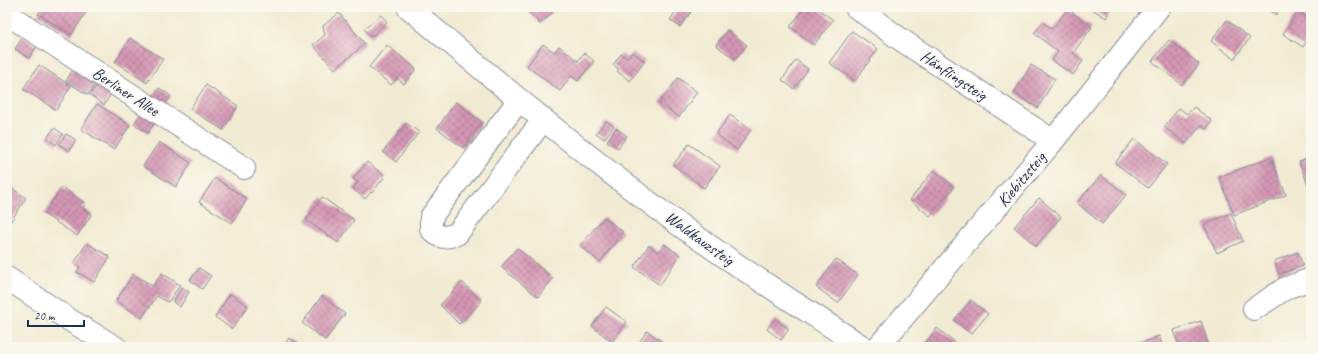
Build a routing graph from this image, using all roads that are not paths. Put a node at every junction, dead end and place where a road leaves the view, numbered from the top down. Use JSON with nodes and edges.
{"nodes":[{"id":1,"x":408,"y":7,"type":"edge"},
{"id":2,"x":856,"y":7,"type":"edge"},
{"id":3,"x":1159,"y":7,"type":"edge"},
{"id":4,"x":7,"y":14,"type":"edge"},
{"id":5,"x":519,"y":100,"type":"junction"},
{"id":6,"x":543,"y":120,"type":"junction"},
{"id":7,"x":1053,"y":141,"type":"junction"},
{"id":8,"x":244,"y":168,"type":"dead end"},
{"id":9,"x":7,"y":278,"type":"edge"},
{"id":10,"x":1311,"y":279,"type":"edge"},
{"id":11,"x":1254,"y":309,"type":"dead end"},
{"id":12,"x":115,"y":347,"type":"edge"},
{"id":13,"x":863,"y":347,"type":"edge"},
{"id":14,"x":878,"y":347,"type":"edge"}],
"edges":[{"from":1,"to":5,"type":"street","name":"Waldkauzsteig"},
{"from":2,"to":7,"type":"street","name":"Hänflingsteig"},
{"from":3,"to":7,"type":"street","name":"Kiebitzsteig"},
{"from":4,"to":8,"type":"street","name":"Berliner Allee"},
{"from":5,"to":6,"type":"street","name":"Waldkauzsteig"},
{"from":5,"to":6,"type":"street"},
{"from":6,"to":13,"type":"street","name":"Waldkauzsteig"},
{"from":7,"to":14,"type":"street","name":"Kiebitzsteig"},
{"from":9,"to":12,"type":"street"},
{"from":10,"to":11,"type":"street"}]}
